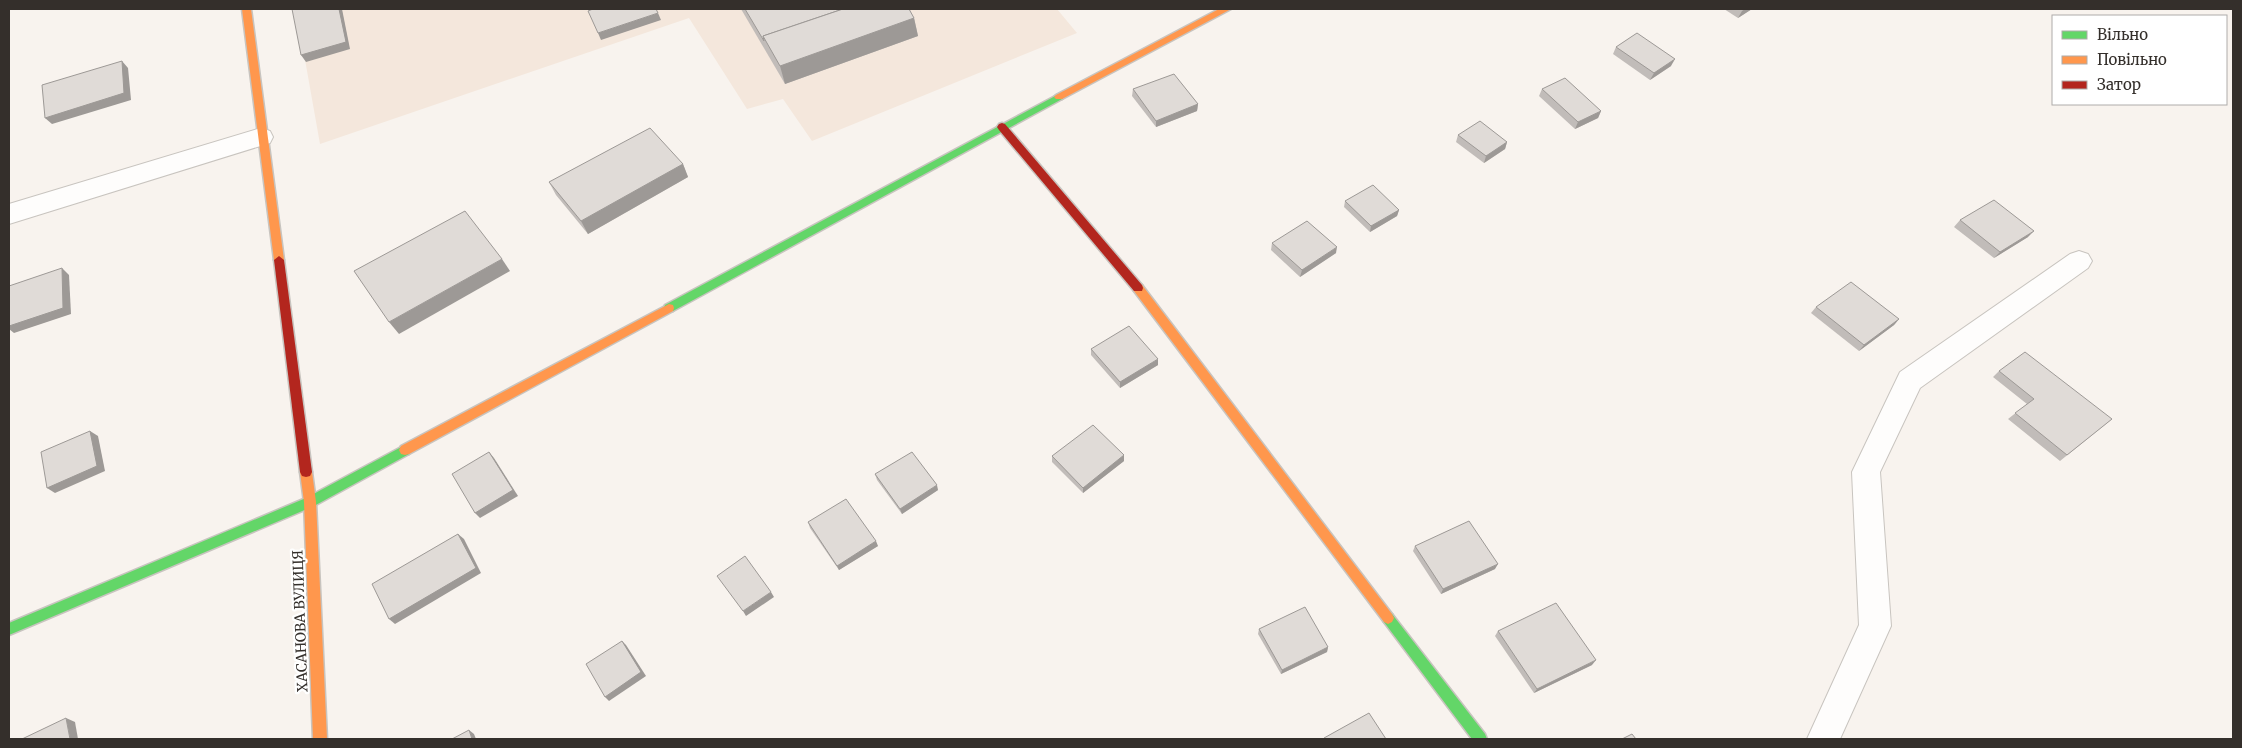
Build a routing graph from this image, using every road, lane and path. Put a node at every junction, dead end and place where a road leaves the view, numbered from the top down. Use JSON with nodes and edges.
{"nodes":[{"id":1,"x":246,"y":9,"type":"edge"},
{"id":2,"x":1226,"y":9,"type":"edge"},
{"id":3,"x":1002,"y":127,"type":"junction"},
{"id":4,"x":261,"y":137,"type":"junction"},
{"id":5,"x":9,"y":214,"type":"edge"},
{"id":6,"x":2079,"y":261,"type":"dead end"},
{"id":7,"x":310,"y":502,"type":"junction"},
{"id":8,"x":9,"y":629,"type":"edge"},
{"id":9,"x":320,"y":739,"type":"edge"},
{"id":10,"x":1480,"y":739,"type":"edge"},
{"id":11,"x":1823,"y":739,"type":"edge"}],
"edges":[{"from":1,"to":4,"type":"street","name":"ХАСАНОВА ВУЛИЦЯ"},
{"from":2,"to":3,"type":"street"},
{"from":3,"to":7,"type":"street"},
{"from":3,"to":10,"type":"street"},
{"from":4,"to":5,"type":"street"},
{"from":4,"to":7,"type":"street","name":"ХАСАНОВА ВУЛИЦЯ"},
{"from":6,"to":11,"type":"street"},
{"from":7,"to":8,"type":"street"},
{"from":7,"to":9,"type":"street","name":"ХАСАНОВА ВУЛИЦЯ"}]}
